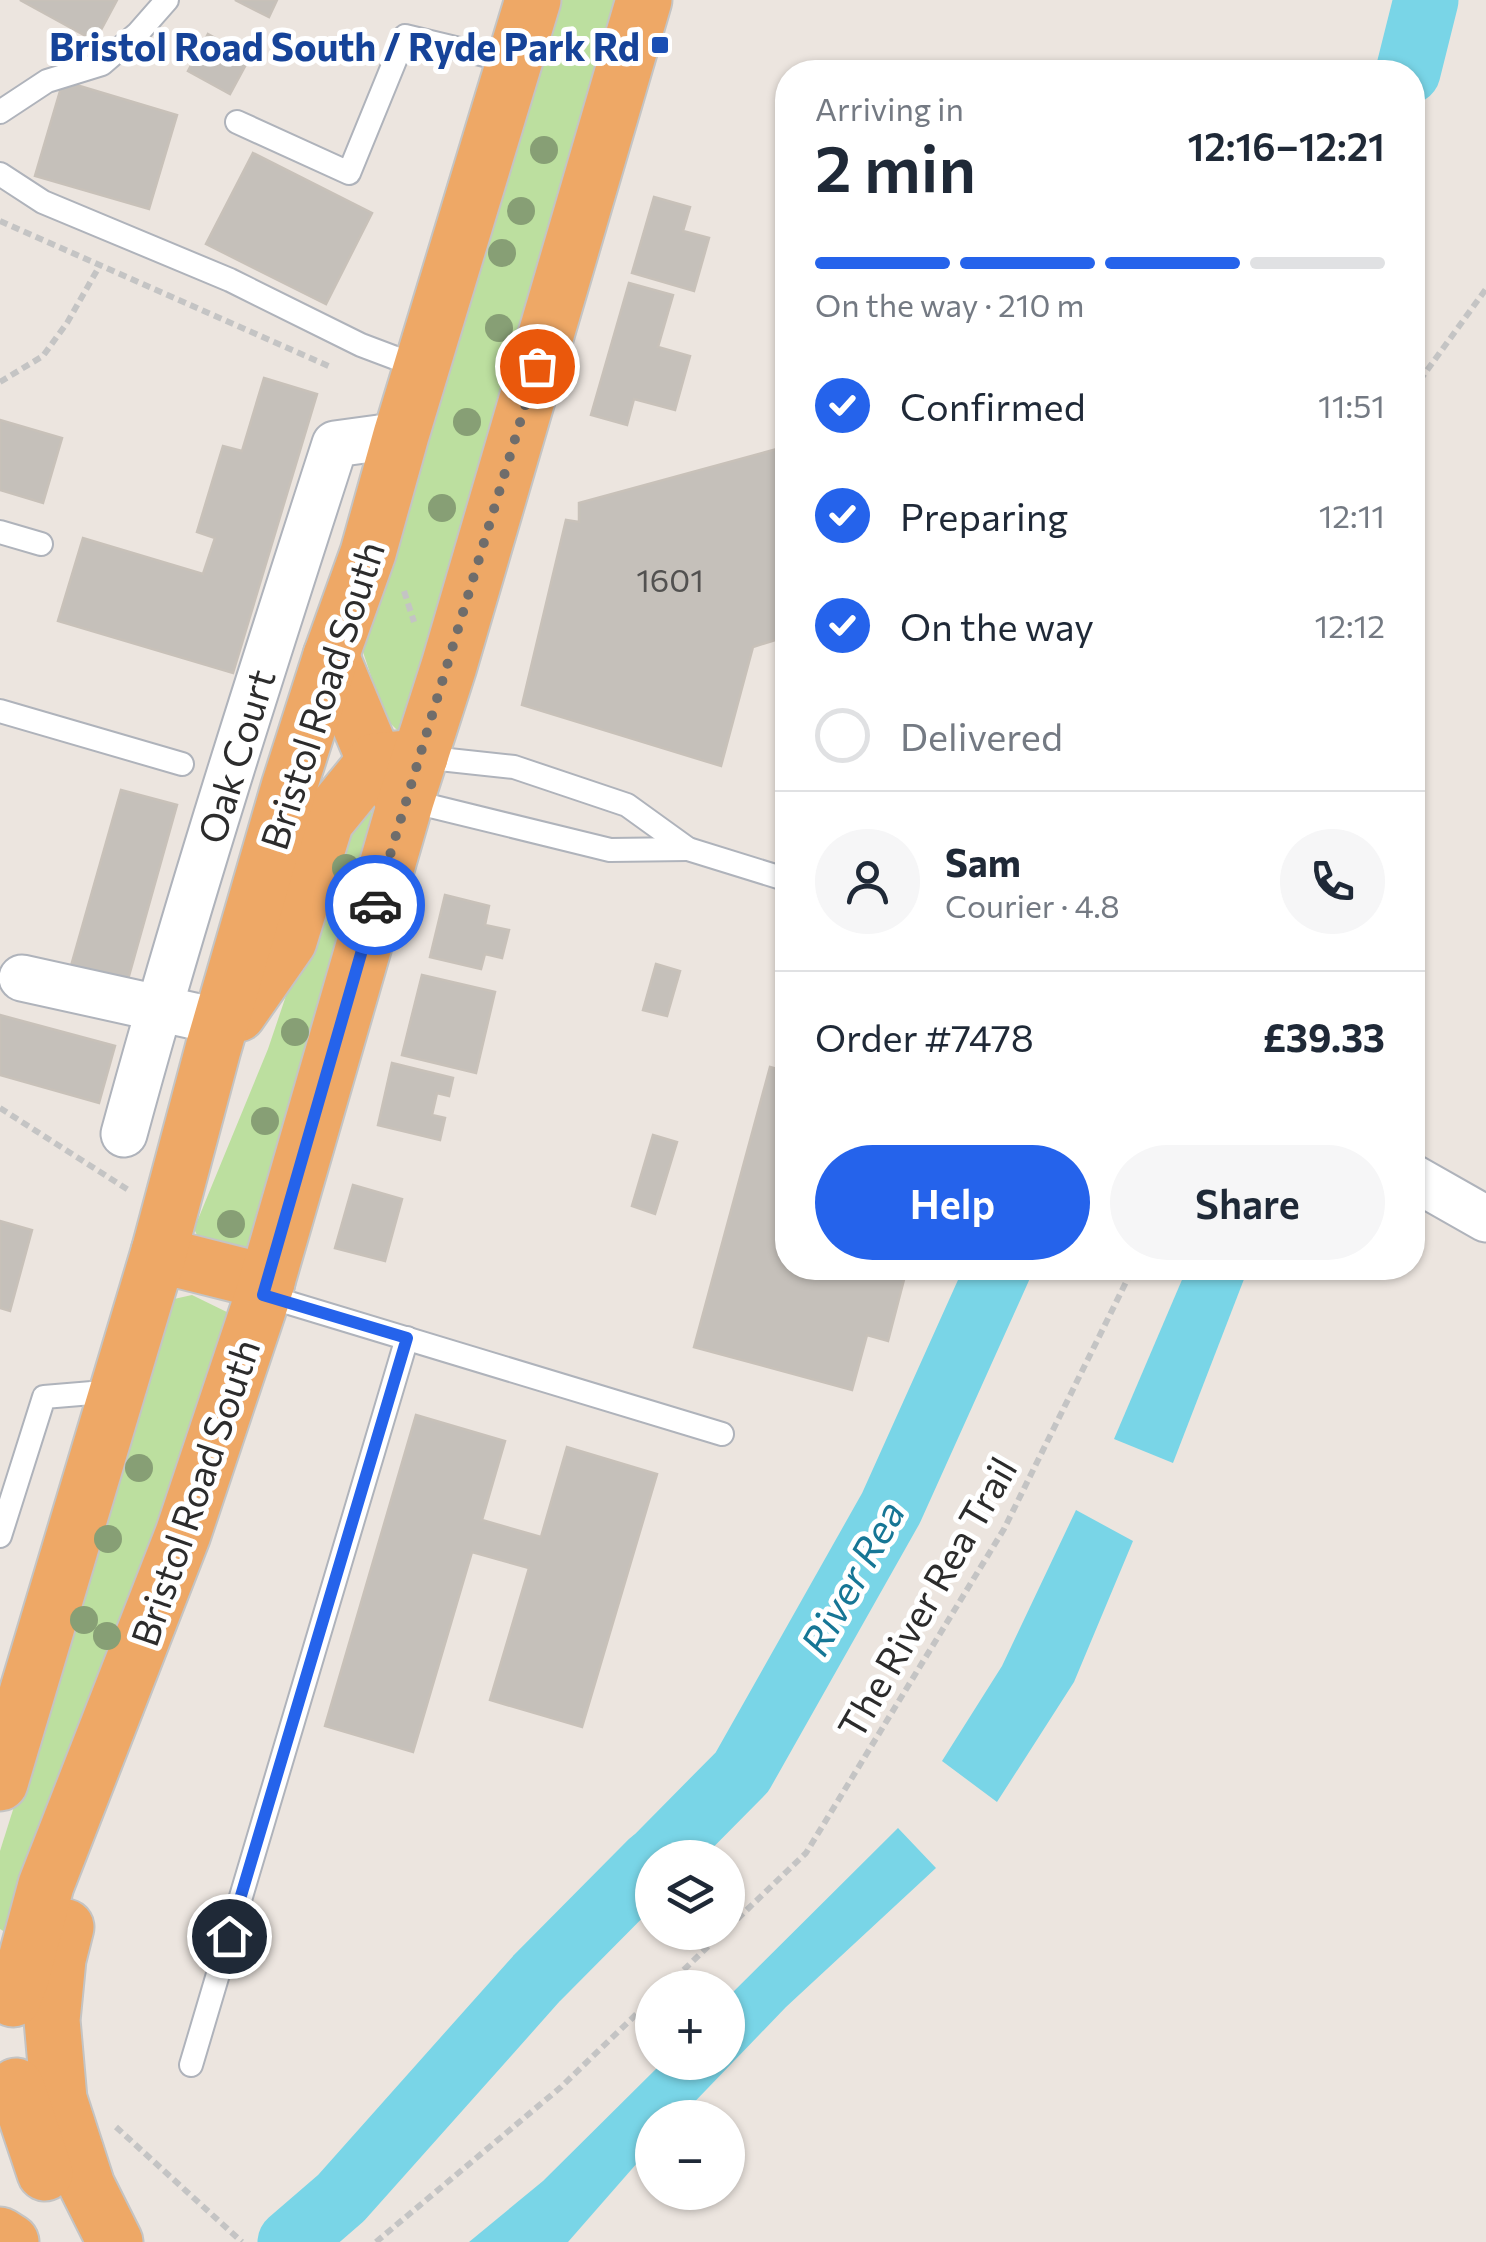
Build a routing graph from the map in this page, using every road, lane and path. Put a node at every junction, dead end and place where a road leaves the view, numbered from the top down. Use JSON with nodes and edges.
{"nodes":[{"id":1,"x":167,"y":0,"type":"edge"},
{"id":2,"x":532,"y":0,"type":"edge"},
{"id":3,"x":644,"y":0,"type":"edge"},
{"id":4,"x":514,"y":62,"type":"junction"},
{"id":5,"x":0,"y":112,"type":"edge"},
{"id":6,"x":237,"y":122,"type":"dead end"},
{"id":7,"x":0,"y":174,"type":"edge"},
{"id":8,"x":0,"y":221,"type":"edge"},
{"id":9,"x":100,"y":265,"type":"junction"},
{"id":10,"x":1486,"y":289,"type":"edge"},
{"id":11,"x":422,"y":368,"type":"junction"},
{"id":12,"x":1425,"y":373,"type":"edge"},
{"id":13,"x":349,"y":375,"type":"dead end"},
{"id":14,"x":0,"y":382,"type":"edge"},
{"id":15,"x":401,"y":435,"type":"junction"},
{"id":16,"x":0,"y":532,"type":"edge"},
{"id":17,"x":42,"y":544,"type":"dead end"},
{"id":18,"x":330,"y":656,"type":"junction"},
{"id":19,"x":0,"y":711,"type":"edge"},
{"id":20,"x":182,"y":764,"type":"dead end"},
{"id":21,"x":401,"y":773,"type":"junction"},
{"id":22,"x":688,"y":849,"type":"junction"},
{"id":23,"x":775,"y":876,"type":"edge"},
{"id":24,"x":22,"y":978,"type":"dead end"},
{"id":25,"x":158,"y":1009,"type":"junction"},
{"id":26,"x":217,"y":1035,"type":"junction"},
{"id":27,"x":0,"y":1108,"type":"edge"},
{"id":28,"x":124,"y":1134,"type":"dead end"},
{"id":29,"x":1425,"y":1184,"type":"edge"},
{"id":30,"x":1486,"y":1219,"type":"edge"},
{"id":31,"x":164,"y":1233,"type":"junction"},
{"id":32,"x":1127,"y":1280,"type":"edge"},
{"id":33,"x":265,"y":1289,"type":"junction"},
{"id":34,"x":407,"y":1338,"type":"junction"},
{"id":35,"x":116,"y":1391,"type":"junction"},
{"id":36,"x":722,"y":1434,"type":"dead end"},
{"id":37,"x":0,"y":1536,"type":"edge"},
{"id":38,"x":104,"y":1738,"type":"junction"},
{"id":39,"x":0,"y":1783,"type":"edge"},
{"id":40,"x":745,"y":1911,"type":"edge"},
{"id":41,"x":704,"y":1950,"type":"edge"},
{"id":42,"x":684,"y":1970,"type":"edge"},
{"id":43,"x":6,"y":1989,"type":"edge"},
{"id":44,"x":635,"y":2015,"type":"edge"},
{"id":45,"x":191,"y":2065,"type":"dead end"},
{"id":46,"x":8,"y":2096,"type":"edge"},
{"id":47,"x":107,"y":2120,"type":"dead end"},
{"id":48,"x":0,"y":2235,"type":"edge"},
{"id":49,"x":12,"y":2242,"type":"edge"},
{"id":50,"x":94,"y":2242,"type":"edge"},
{"id":51,"x":115,"y":2242,"type":"edge"},
{"id":52,"x":242,"y":2242,"type":"edge"},
{"id":53,"x":376,"y":2242,"type":"edge"}],
"edges":[{"from":1,"to":5,"type":"lane"},
{"from":2,"to":4,"type":"highway","name":"Bristol Road South"},
{"from":3,"to":21,"type":"highway","name":"Bristol Road South"},
{"from":4,"to":6,"type":"lane"},
{"from":4,"to":11,"type":"highway","name":"Bristol Road South"},
{"from":7,"to":11,"type":"lane"},
{"from":8,"to":9,"type":"path"},
{"from":9,"to":13,"type":"path"},
{"from":9,"to":14,"type":"path"},
{"from":10,"to":12,"type":"path"},
{"from":11,"to":15,"type":"highway","name":"Bristol Road South"},
{"from":15,"to":18,"type":"highway","name":"Bristol Road South"},
{"from":15,"to":25,"type":"street","name":"Oak Court"},
{"from":16,"to":17,"type":"lane"},
{"from":18,"to":21,"type":"highway"},
{"from":18,"to":26,"type":"highway","name":"Bristol Road South"},
{"from":19,"to":20,"type":"lane"},
{"from":21,"to":22,"type":"lane"},
{"from":21,"to":22,"type":"lane"},
{"from":21,"to":26,"type":"highway"},
{"from":21,"to":33,"type":"highway","name":"Bristol Road South"},
{"from":22,"to":23,"type":"lane"},
{"from":24,"to":25,"type":"street"},
{"from":25,"to":26,"type":"street"},
{"from":25,"to":28,"type":"street","name":"Oak Court"},
{"from":26,"to":31,"type":"highway","name":"Bristol Road South"},
{"from":27,"to":31,"type":"path"},
{"from":29,"to":30,"type":"street"},
{"from":31,"to":33,"type":"highway"},
{"from":31,"to":35,"type":"highway","name":"Bristol Road South"},
{"from":32,"to":40,"type":"path","name":"The River Rea Trail"},
{"from":33,"to":34,"type":"lane"},
{"from":33,"to":38,"type":"highway","name":"Bristol Road South"},
{"from":34,"to":36,"type":"lane"},
{"from":34,"to":45,"type":"lane"},
{"from":35,"to":37,"type":"lane"},
{"from":35,"to":39,"type":"highway","name":"Bristol Road South"},
{"from":38,"to":43,"type":"highway","name":"Bristol Road South"},
{"from":38,"to":51,"type":"highway"},
{"from":41,"to":42,"type":"path","name":"The River Rea Trail"},
{"from":43,"to":46,"type":"highway"},
{"from":44,"to":53,"type":"path"},
{"from":46,"to":50,"type":"highway"},
{"from":47,"to":52,"type":"path"},
{"from":48,"to":49,"type":"highway"}]}
